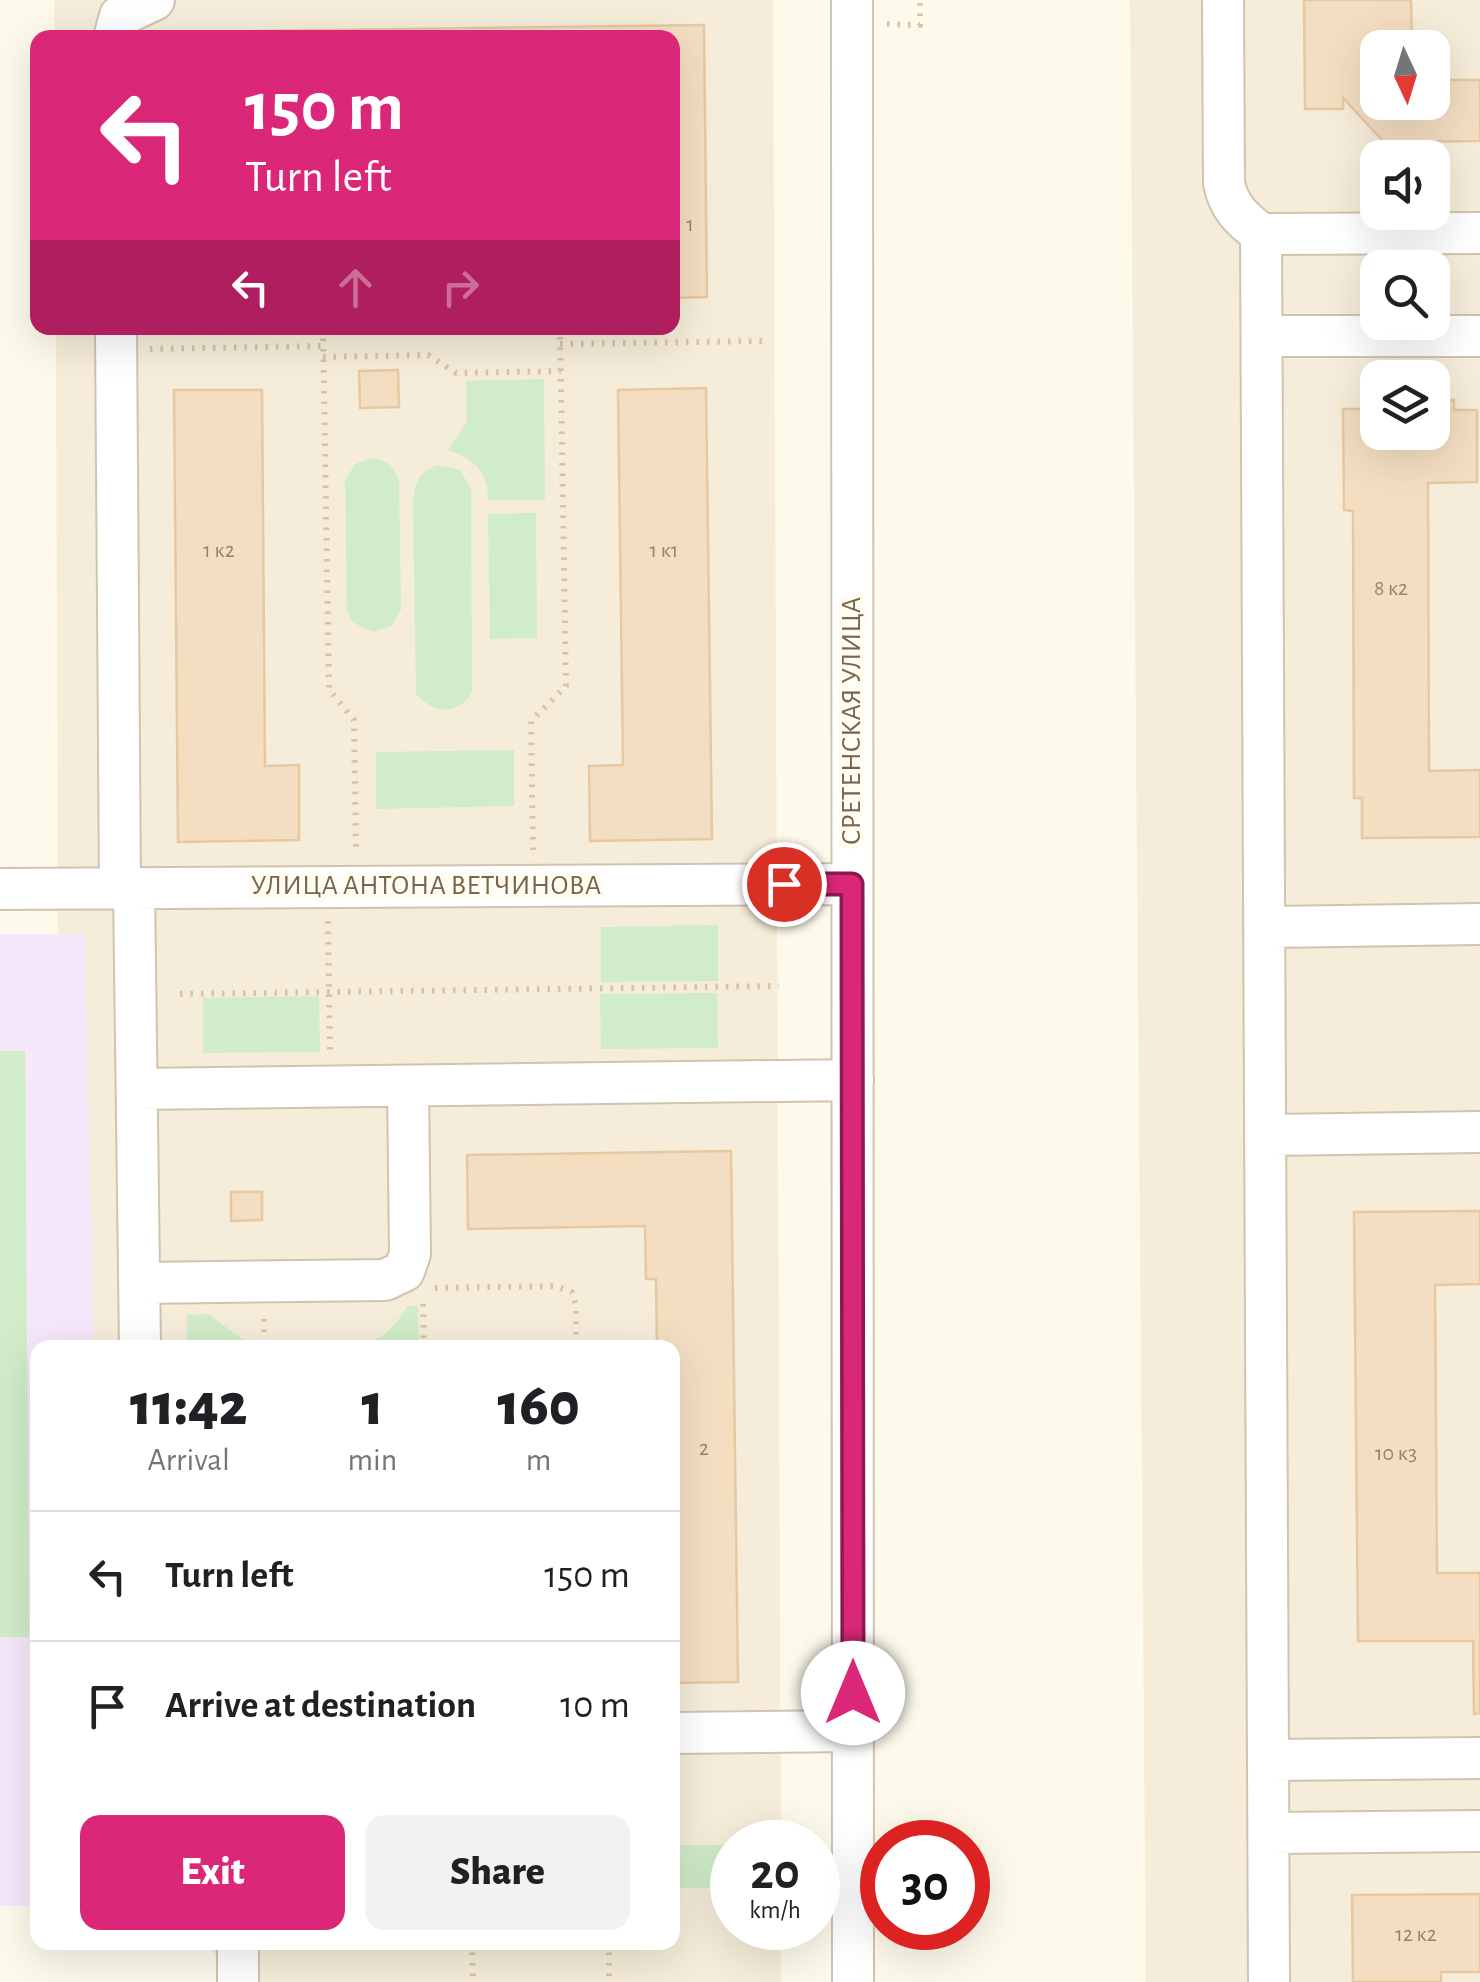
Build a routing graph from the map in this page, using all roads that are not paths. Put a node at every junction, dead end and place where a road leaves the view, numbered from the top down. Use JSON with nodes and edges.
{"nodes":[{"id":1,"x":154,"y":0,"type":"edge"},
{"id":2,"x":852,"y":0,"type":"edge"},
{"id":3,"x":1223,"y":0,"type":"edge"},
{"id":4,"x":116,"y":30,"type":"edge"},
{"id":5,"x":1480,"y":233,"type":"edge"},
{"id":6,"x":1261,"y":234,"type":"junction"},
{"id":7,"x":1262,"y":336,"type":"junction"},
{"id":8,"x":1480,"y":336,"type":"edge"},
{"id":9,"x":116,"y":338,"type":"edge"},
{"id":10,"x":852,"y":884,"type":"junction"},
{"id":11,"x":127,"y":888,"type":"junction"},
{"id":12,"x":0,"y":889,"type":"edge"},
{"id":13,"x":1480,"y":924,"type":"edge"},
{"id":14,"x":1264,"y":926,"type":"junction"},
{"id":15,"x":853,"y":1080,"type":"junction"},
{"id":16,"x":408,"y":1086,"type":"junction"},
{"id":17,"x":137,"y":1089,"type":"junction"},
{"id":18,"x":1480,"y":1132,"type":"edge"},
{"id":19,"x":1266,"y":1135,"type":"junction"},
{"id":20,"x":140,"y":1283,"type":"junction"},
{"id":21,"x":140,"y":1340,"type":"edge"},
{"id":22,"x":853,"y":1731,"type":"junction"},
{"id":23,"x":680,"y":1733,"type":"edge"},
{"id":24,"x":1480,"y":1758,"type":"edge"},
{"id":25,"x":1268,"y":1760,"type":"junction"},
{"id":26,"x":1480,"y":1831,"type":"edge"},
{"id":27,"x":1269,"y":1833,"type":"junction"},
{"id":28,"x":238,"y":1950,"type":"edge"},
{"id":29,"x":238,"y":1982,"type":"edge"},
{"id":30,"x":853,"y":1982,"type":"edge"},
{"id":31,"x":1270,"y":1982,"type":"edge"}],
"edges":[{"from":1,"to":4,"type":"street"},
{"from":2,"to":10,"type":"street","name":"СРЕТЕНСКАЯ УЛИЦА"},
{"from":3,"to":6,"type":"street"},
{"from":5,"to":6,"type":"street"},
{"from":6,"to":7,"type":"street"},
{"from":7,"to":8,"type":"street"},
{"from":7,"to":14,"type":"street"},
{"from":9,"to":11,"type":"street"},
{"from":10,"to":11,"type":"street","name":"УЛИЦА АНТОНА ВЕТЧИНОВА"},
{"from":10,"to":15,"type":"street","name":"СРЕТЕНСКАЯ УЛИЦА"},
{"from":11,"to":12,"type":"street","name":"УЛИЦА АНТОНА ВЕТЧИНОВА"},
{"from":11,"to":17,"type":"street"},
{"from":13,"to":14,"type":"street"},
{"from":14,"to":19,"type":"street"},
{"from":15,"to":16,"type":"street"},
{"from":15,"to":22,"type":"street","name":"СРЕТЕНСКАЯ УЛИЦА"},
{"from":16,"to":17,"type":"street"},
{"from":16,"to":20,"type":"street"},
{"from":17,"to":20,"type":"street"},
{"from":18,"to":19,"type":"street"},
{"from":19,"to":25,"type":"street"},
{"from":20,"to":21,"type":"street"},
{"from":22,"to":23,"type":"street"},
{"from":22,"to":30,"type":"street","name":"СРЕТЕНСКАЯ УЛИЦА"},
{"from":24,"to":25,"type":"street"},
{"from":25,"to":27,"type":"street"},
{"from":26,"to":27,"type":"street"},
{"from":27,"to":31,"type":"street"},
{"from":28,"to":29,"type":"street"}]}
